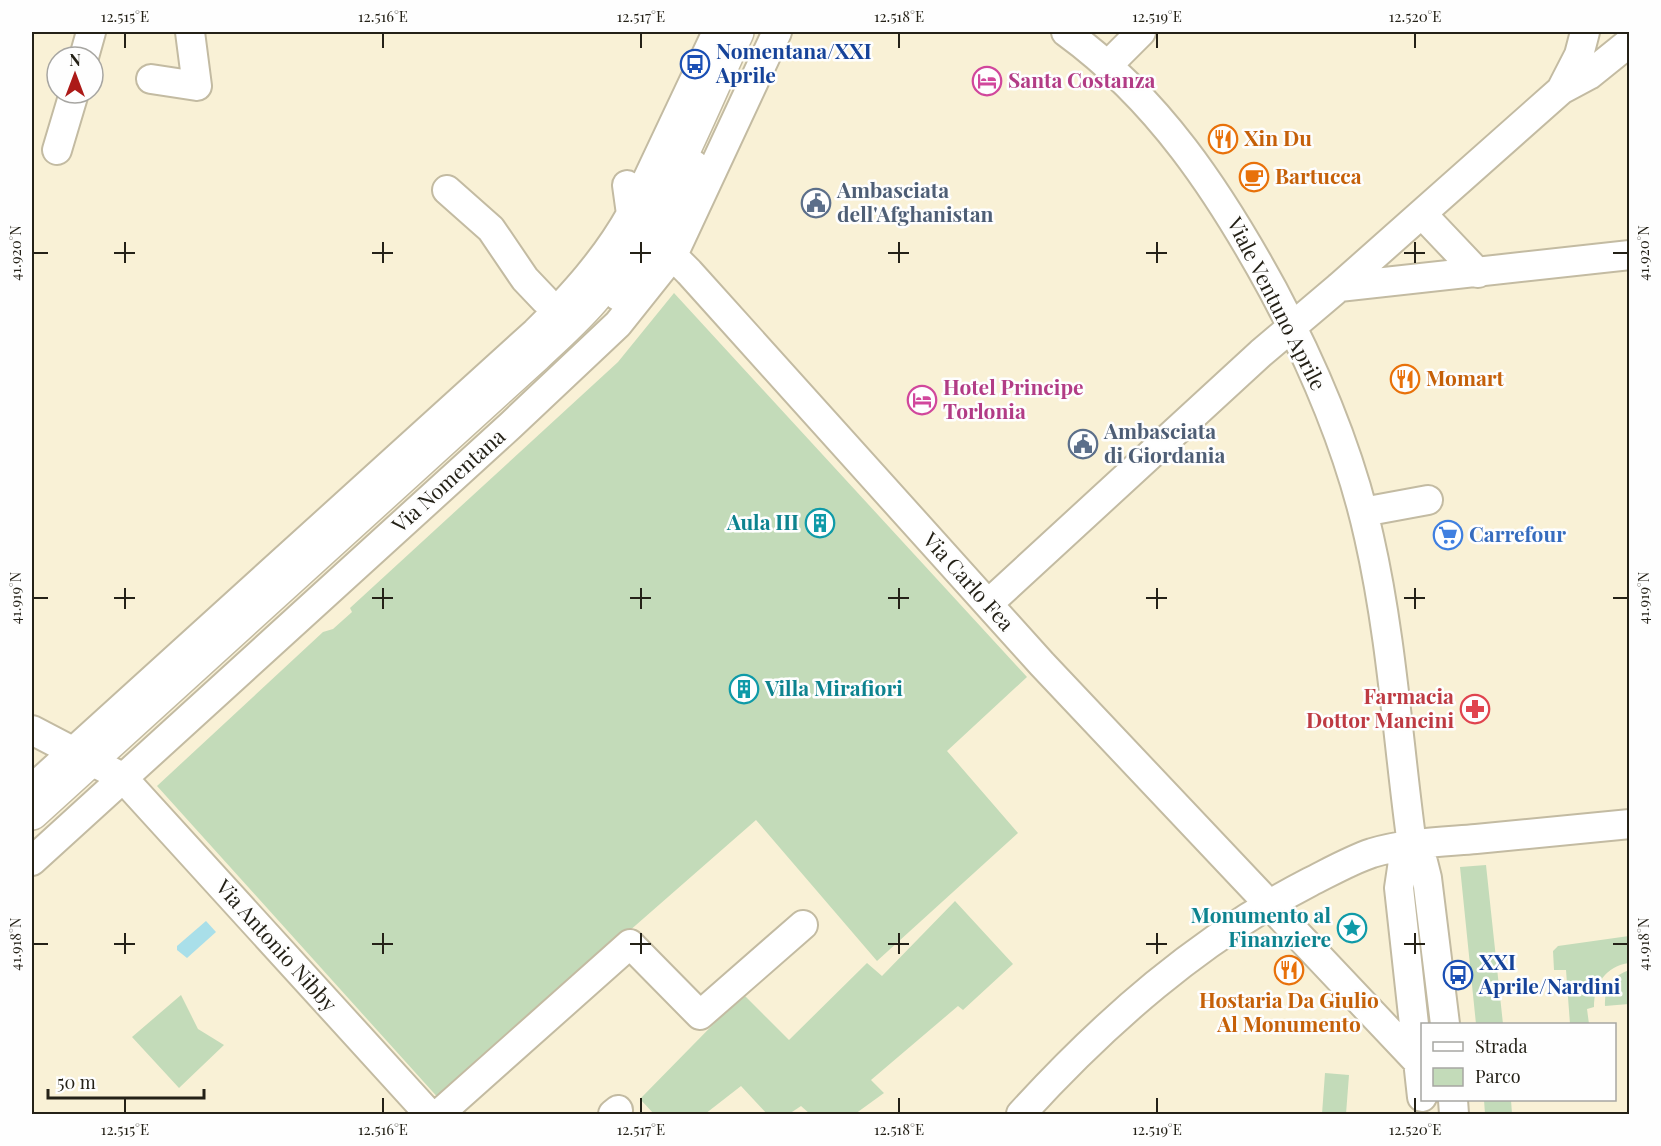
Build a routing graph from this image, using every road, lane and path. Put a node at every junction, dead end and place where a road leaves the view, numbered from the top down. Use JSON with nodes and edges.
{"nodes":[{"id":1,"x":190,"y":32,"type":"edge"},
{"id":2,"x":698,"y":32,"type":"edge"},
{"id":3,"x":717,"y":32,"type":"edge"},
{"id":4,"x":737,"y":32,"type":"edge"},
{"id":5,"x":756,"y":32,"type":"edge"},
{"id":6,"x":777,"y":32,"type":"edge"},
{"id":7,"x":1066,"y":32,"type":"edge"},
{"id":8,"x":1141,"y":32,"type":"edge"},
{"id":9,"x":1585,"y":32,"type":"edge"},
{"id":10,"x":1629,"y":42,"type":"edge"},
{"id":11,"x":1107,"y":66,"type":"junction"},
{"id":12,"x":151,"y":78,"type":"dead end"},
{"id":13,"x":1561,"y":90,"type":"junction"},
{"id":14,"x":70,"y":105,"type":"edge"},
{"id":15,"x":57,"y":150,"type":"dead end"},
{"id":16,"x":627,"y":185,"type":"junction"},
{"id":17,"x":447,"y":190,"type":"dead end"},
{"id":18,"x":1422,"y":214,"type":"junction"},
{"id":19,"x":651,"y":235,"type":"junction"},
{"id":20,"x":1629,"y":255,"type":"edge"},
{"id":21,"x":1478,"y":273,"type":"junction"},
{"id":22,"x":1339,"y":287,"type":"junction"},
{"id":23,"x":545,"y":300,"type":"junction"},
{"id":24,"x":1292,"y":327,"type":"junction"},
{"id":25,"x":1428,"y":500,"type":"dead end"},
{"id":26,"x":1363,"y":512,"type":"junction"},
{"id":27,"x":988,"y":604,"type":"junction"},
{"id":28,"x":67,"y":761,"type":"edge"},
{"id":29,"x":32,"y":789,"type":"edge"},
{"id":30,"x":32,"y":813,"type":"edge"},
{"id":31,"x":1629,"y":824,"type":"edge"},
{"id":32,"x":32,"y":835,"type":"edge"},
{"id":33,"x":1412,"y":845,"type":"junction"},
{"id":34,"x":32,"y":861,"type":"edge"},
{"id":35,"x":1269,"y":905,"type":"junction"},
{"id":36,"x":803,"y":925,"type":"dead end"},
{"id":37,"x":1445,"y":1023,"type":"edge"},
{"id":38,"x":1419,"y":1063,"type":"junction"},
{"id":39,"x":1421,"y":1080,"type":"edge"},
{"id":40,"x":429,"y":1114,"type":"edge"},
{"id":41,"x":439,"y":1114,"type":"edge"},
{"id":42,"x":1021,"y":1114,"type":"edge"}],
"edges":[{"from":1,"to":12,"type":"street"},
{"from":2,"to":16,"type":"street","name":"Via Nomentana"},
{"from":3,"to":19,"type":"street","name":"Via Nomentana"},
{"from":4,"to":19,"type":"main road","name":"Via Nomentana"},
{"from":5,"to":19,"type":"street","name":"Via Nomentana"},
{"from":6,"to":19,"type":"street","name":"Via Nomentana"},
{"from":7,"to":11,"type":"street","name":"Viale Ventuno Aprile"},
{"from":8,"to":11,"type":"street"},
{"from":9,"to":13,"type":"street"},
{"from":10,"to":13,"type":"street"},
{"from":11,"to":24,"type":"street","name":"Viale Ventuno Aprile"},
{"from":13,"to":18,"type":"street"},
{"from":14,"to":15,"type":"street"},
{"from":16,"to":19,"type":"street"},
{"from":16,"to":23,"type":"street","name":"Via Nomentana"},
{"from":17,"to":23,"type":"street"},
{"from":18,"to":21,"type":"street"},
{"from":18,"to":22,"type":"street"},
{"from":19,"to":27,"type":"street","name":"Via Carlo Fea"},
{"from":19,"to":28,"type":"main road","name":"Via Nomentana"},
{"from":20,"to":21,"type":"street"},
{"from":21,"to":22,"type":"street"},
{"from":22,"to":24,"type":"street"},
{"from":23,"to":28,"type":"street","name":"Via Nomentana"},
{"from":24,"to":26,"type":"street","name":"Viale Ventuno Aprile"},
{"from":24,"to":27,"type":"street"},
{"from":25,"to":26,"type":"street"},
{"from":26,"to":33,"type":"street","name":"Viale Ventuno Aprile"},
{"from":27,"to":35,"type":"street","name":"Via Carlo Fea"},
{"from":28,"to":29,"type":"street","name":"Via Nomentana"},
{"from":28,"to":30,"type":"main road","name":"Via Nomentana"},
{"from":28,"to":32,"type":"street","name":"Via Nomentana"},
{"from":28,"to":34,"type":"street","name":"Via Nomentana"},
{"from":28,"to":40,"type":"street","name":"Via Antonio Nibby"},
{"from":31,"to":33,"type":"street"},
{"from":33,"to":35,"type":"street"},
{"from":33,"to":37,"type":"street","name":"Viale Ventuno Aprile"},
{"from":33,"to":38,"type":"street","name":"Viale Ventuno Aprile"},
{"from":35,"to":38,"type":"street","name":"Via Carlo Fea"},
{"from":35,"to":42,"type":"street"},
{"from":36,"to":41,"type":"street"},
{"from":38,"to":39,"type":"street","name":"Viale Ventuno Aprile"}]}
